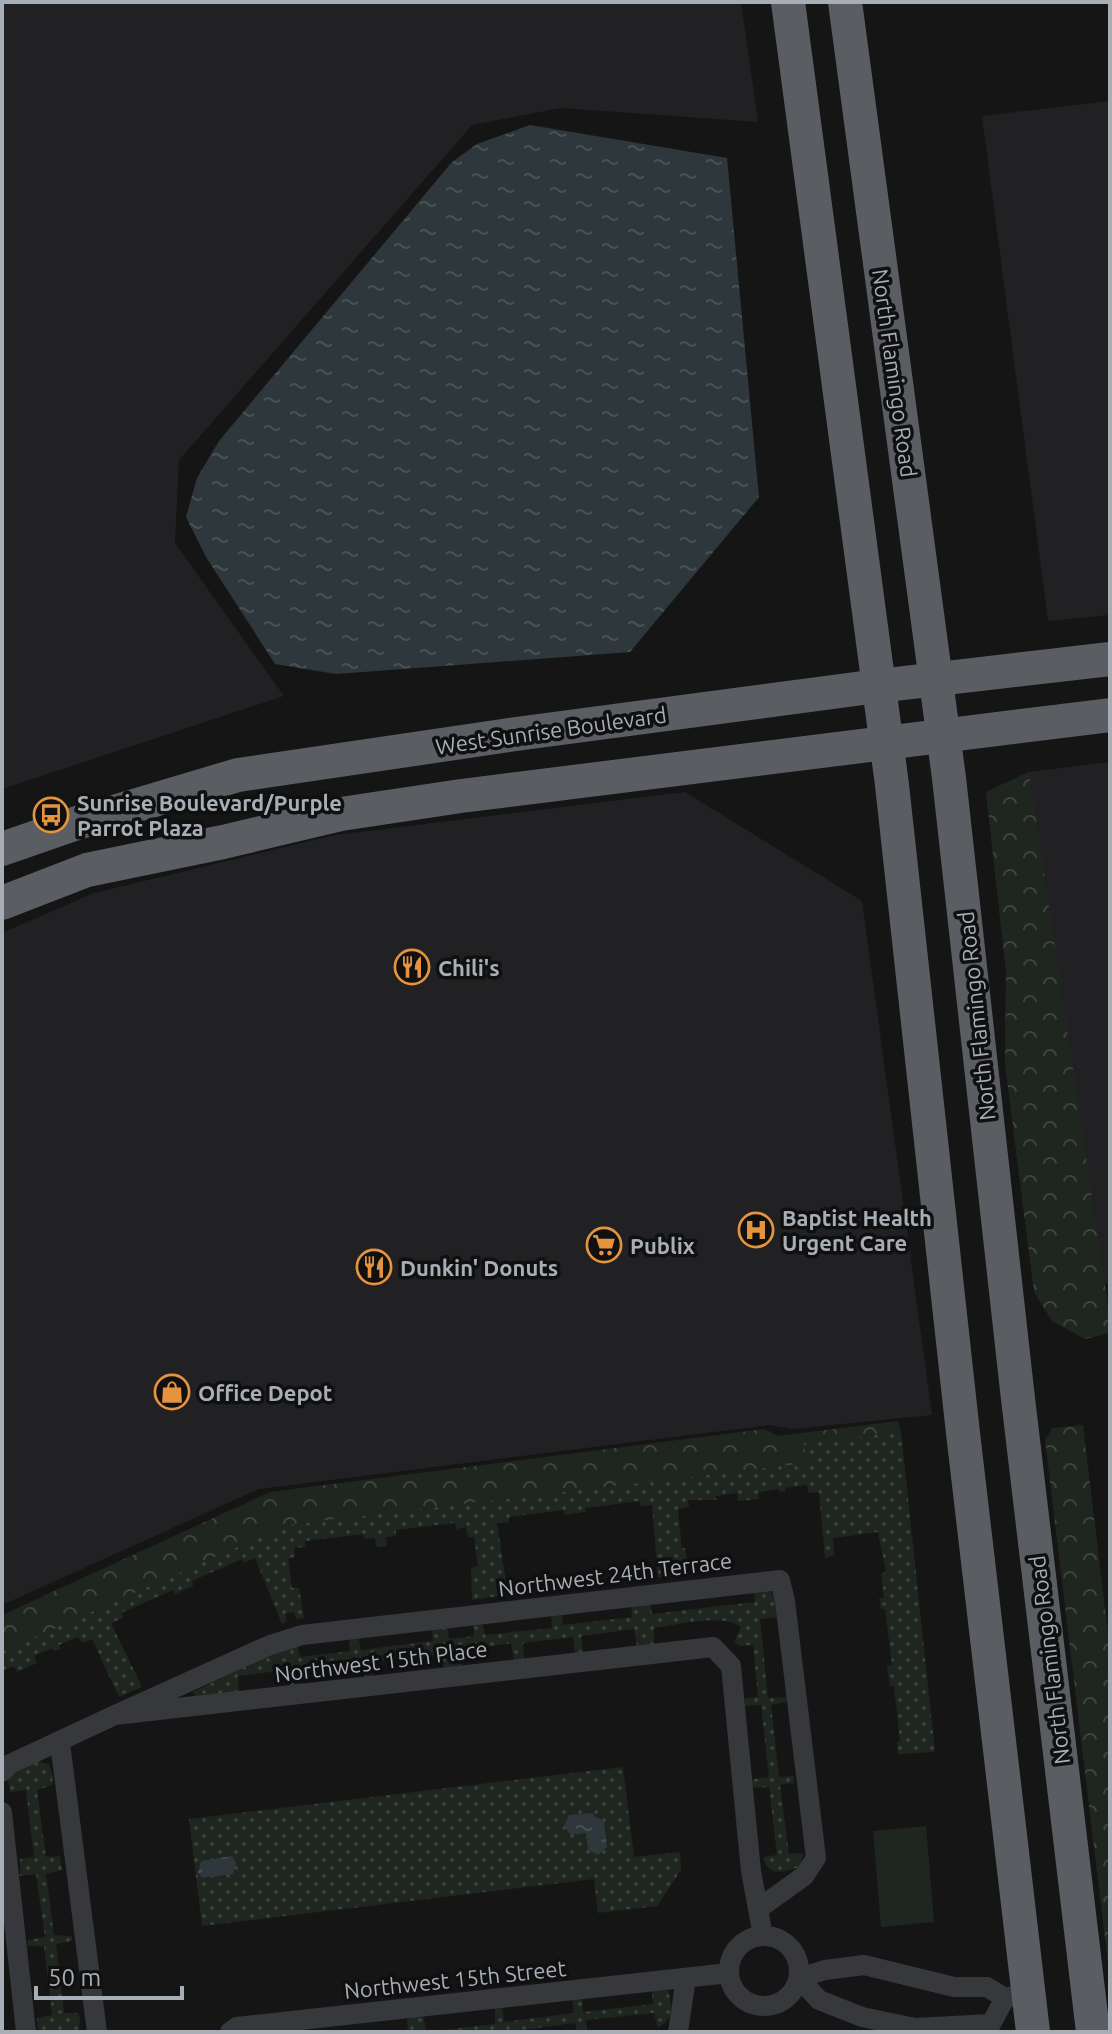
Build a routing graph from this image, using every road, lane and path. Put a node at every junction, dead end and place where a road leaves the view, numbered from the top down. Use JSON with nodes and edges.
{"nodes":[{"id":1,"x":788,"y":2,"type":"edge"},
{"id":2,"x":845,"y":2,"type":"edge"},
{"id":3,"x":1110,"y":659,"type":"edge"},
{"id":4,"x":936,"y":679,"type":"junction"},
{"id":5,"x":878,"y":686,"type":"junction"},
{"id":6,"x":1110,"y":715,"type":"edge"},
{"id":7,"x":943,"y":735,"type":"junction"},
{"id":8,"x":886,"y":743,"type":"junction"},
{"id":9,"x":2,"y":849,"type":"edge"},
{"id":10,"x":2,"y":903,"type":"edge"},
{"id":11,"x":115,"y":1715,"type":"junction"},
{"id":12,"x":60,"y":1743,"type":"junction"},
{"id":13,"x":2,"y":1772,"type":"edge"},
{"id":14,"x":2,"y":1812,"type":"edge"},
{"id":15,"x":758,"y":1909,"type":"junction"},
{"id":16,"x":763,"y":1936,"type":"junction"},
{"id":17,"x":842,"y":1969,"type":"junction"},
{"id":18,"x":729,"y":1973,"type":"junction"},
{"id":19,"x":686,"y":1978,"type":"junction"},
{"id":20,"x":799,"y":1978,"type":"junction"},
{"id":21,"x":1017,"y":1996,"type":"junction"},
{"id":22,"x":832,"y":2006,"type":"junction"},
{"id":23,"x":26,"y":2032,"type":"edge"},
{"id":24,"x":97,"y":2032,"type":"edge"},
{"id":25,"x":230,"y":2032,"type":"edge"},
{"id":26,"x":678,"y":2032,"type":"edge"},
{"id":27,"x":1033,"y":2032,"type":"edge"},
{"id":28,"x":1093,"y":2032,"type":"edge"}],
"edges":[{"from":1,"to":5,"type":"highway"},
{"from":2,"to":4,"type":"highway","name":"North Flamingo Road"},
{"from":3,"to":4,"type":"highway","name":"West Sunrise Boulevard"},
{"from":4,"to":5,"type":"highway","name":"West Sunrise Boulevard"},
{"from":4,"to":7,"type":"highway","name":"North Flamingo Road"},
{"from":5,"to":8,"type":"highway"},
{"from":5,"to":9,"type":"highway","name":"West Sunrise Boulevard"},
{"from":6,"to":7,"type":"highway"},
{"from":7,"to":8,"type":"highway"},
{"from":7,"to":28,"type":"highway","name":"North Flamingo Road"},
{"from":8,"to":10,"type":"highway"},
{"from":8,"to":21,"type":"highway"},
{"from":11,"to":12,"type":"street","name":"Northwest 15th Place"},
{"from":11,"to":15,"type":"street","name":"Northwest 15th Place"},
{"from":11,"to":15,"type":"street","name":"Northwest 24th Terrace"},
{"from":12,"to":13,"type":"street","name":"Northwest 15th Place"},
{"from":12,"to":24,"type":"street"},
{"from":14,"to":23,"type":"street"},
{"from":15,"to":16,"type":"street"},
{"from":16,"to":18,"type":"street"},
{"from":16,"to":20,"type":"street"},
{"from":17,"to":20,"type":"street"},
{"from":17,"to":21,"type":"street"},
{"from":17,"to":22,"type":"street"},
{"from":18,"to":19,"type":"street","name":"Northwest 15th Street"},
{"from":18,"to":20,"type":"street"},
{"from":19,"to":25,"type":"street","name":"Northwest 15th Street"},
{"from":19,"to":26,"type":"street"},
{"from":20,"to":22,"type":"street"},
{"from":21,"to":22,"type":"street"},
{"from":21,"to":27,"type":"highway"}]}
